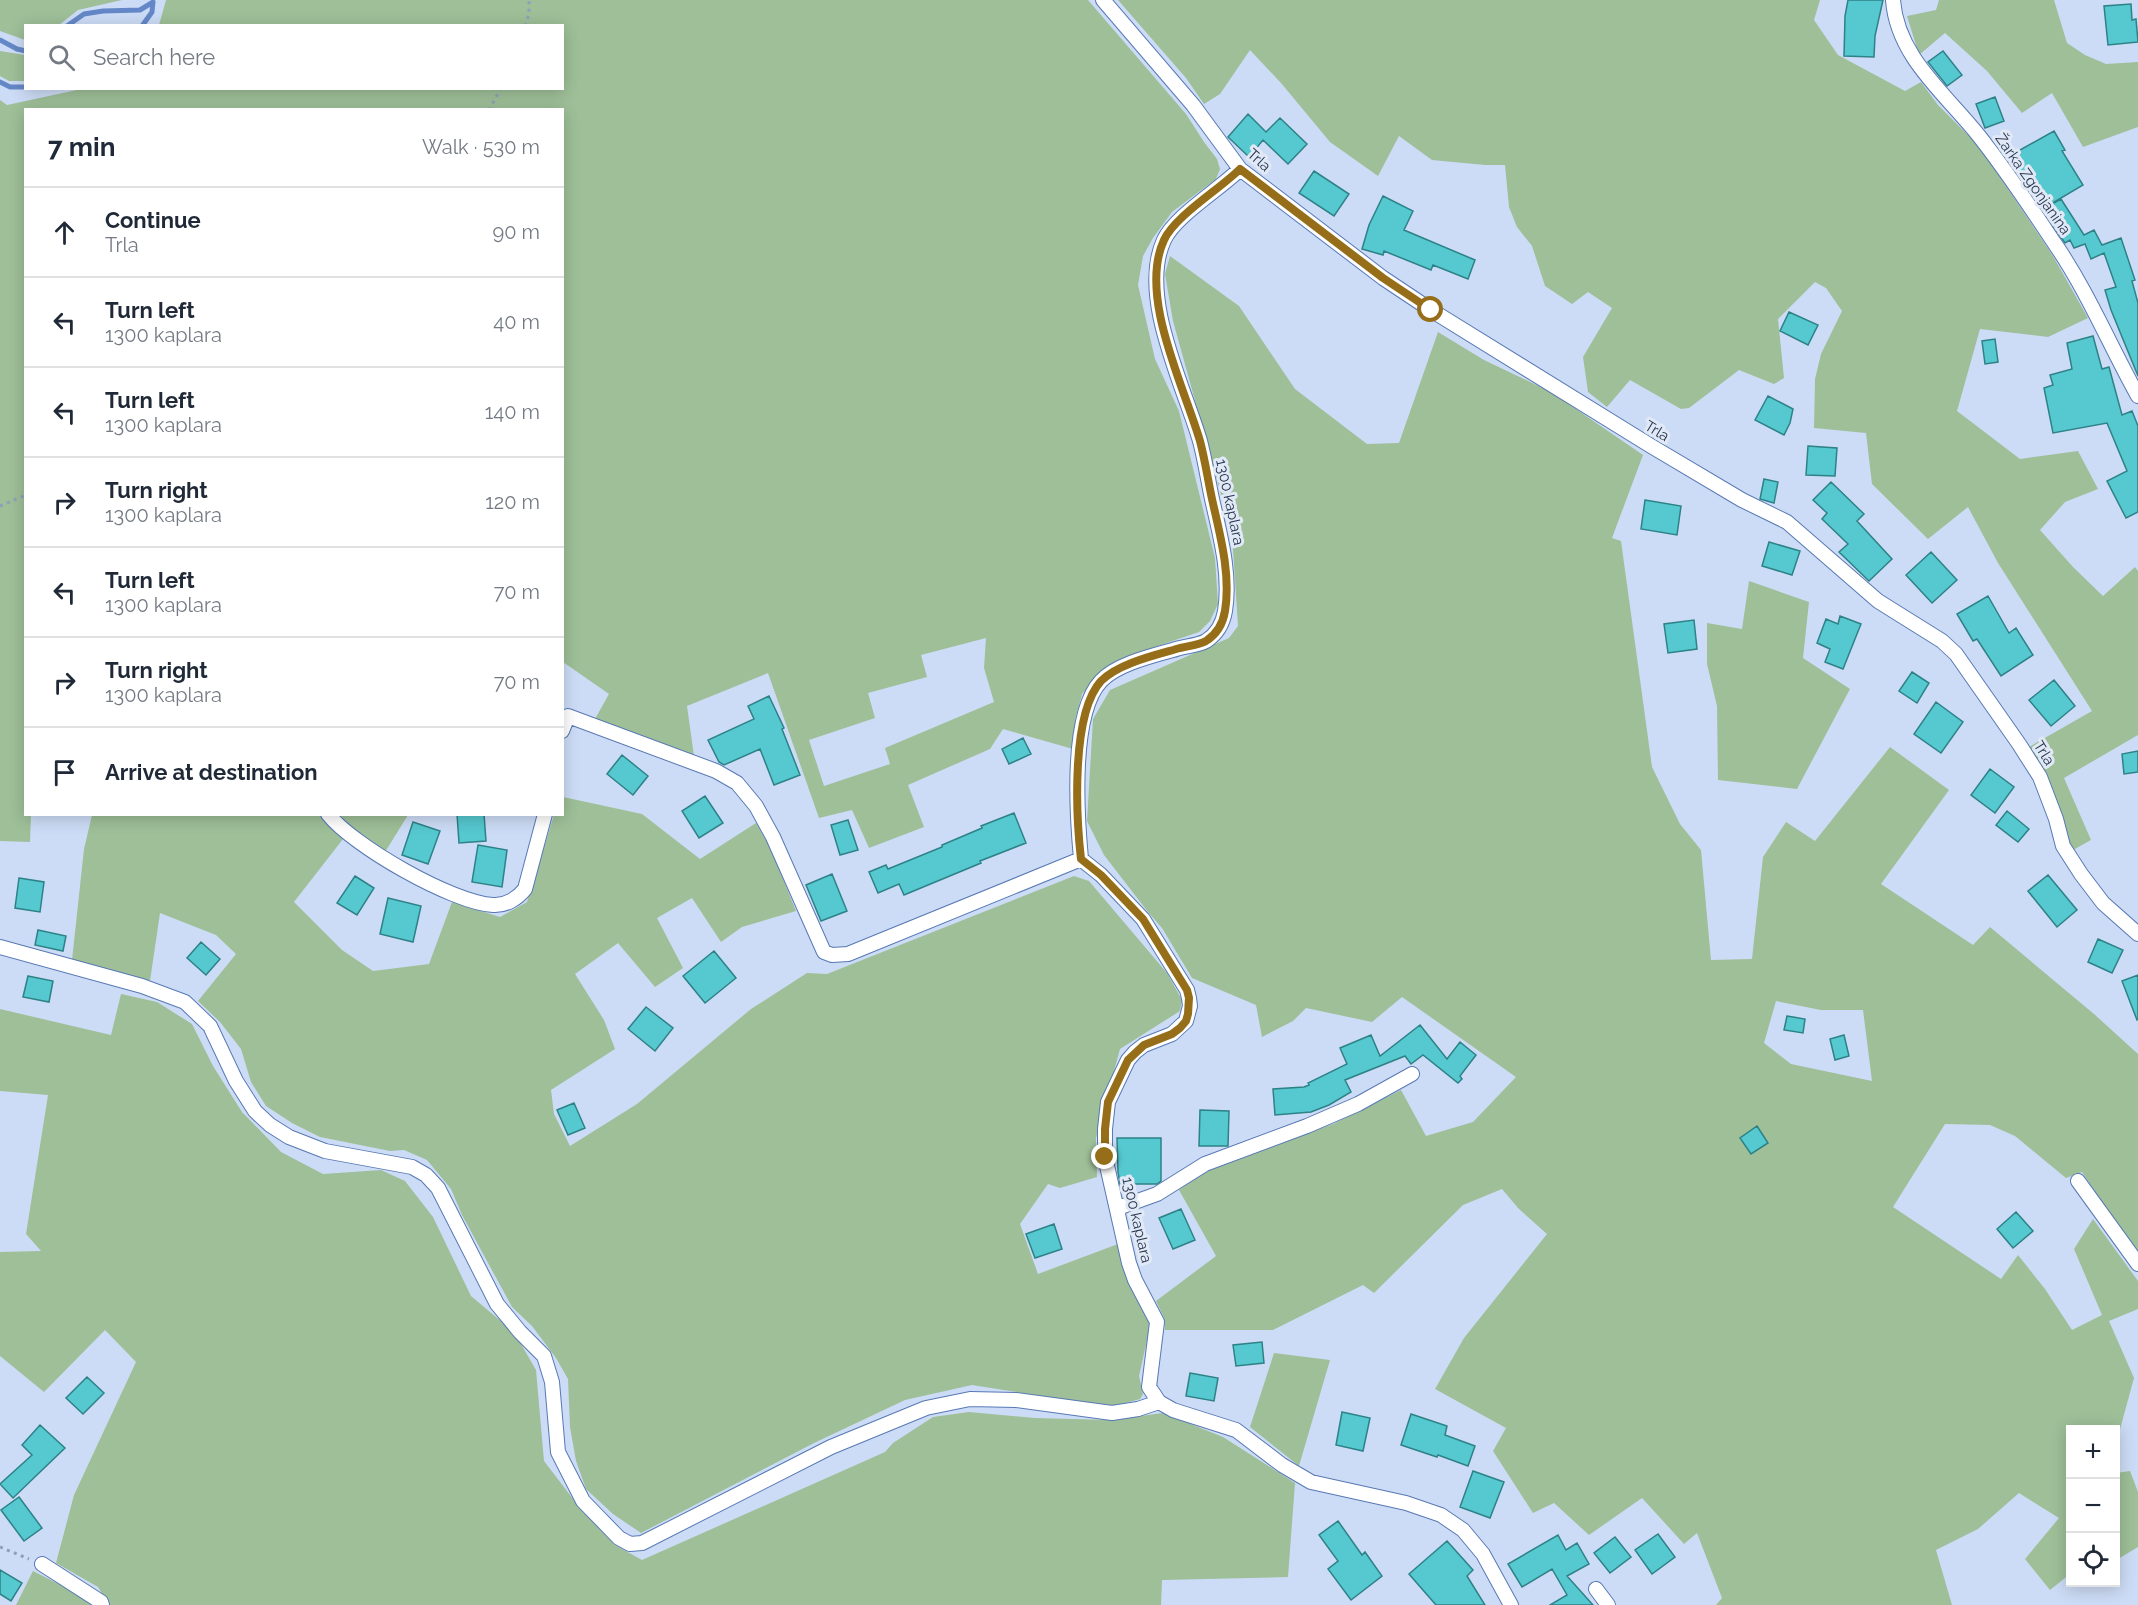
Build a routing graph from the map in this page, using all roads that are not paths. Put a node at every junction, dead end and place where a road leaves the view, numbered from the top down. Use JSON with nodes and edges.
{"nodes":[{"id":1,"x":1103,"y":0,"type":"edge"},
{"id":2,"x":1893,"y":0,"type":"edge"},
{"id":3,"x":1240,"y":169,"type":"junction"},
{"id":4,"x":2138,"y":396,"type":"edge"},
{"id":5,"x":564,"y":726,"type":"edge"},
{"id":6,"x":330,"y":816,"type":"edge"},
{"id":7,"x":544,"y":816,"type":"edge"},
{"id":8,"x":1081,"y":859,"type":"junction"},
{"id":9,"x":2138,"y":934,"type":"edge"},
{"id":10,"x":0,"y":947,"type":"edge"},
{"id":11,"x":1412,"y":1074,"type":"dead end"},
{"id":12,"x":2078,"y":1181,"type":"dead end"},
{"id":13,"x":1118,"y":1208,"type":"junction"},
{"id":14,"x":2138,"y":1264,"type":"edge"},
{"id":15,"x":1159,"y":1402,"type":"junction"},
{"id":16,"x":42,"y":1564,"type":"road end"},
{"id":17,"x":1596,"y":1589,"type":"dead end"},
{"id":18,"x":102,"y":1605,"type":"edge"},
{"id":19,"x":1511,"y":1605,"type":"edge"},
{"id":20,"x":1608,"y":1605,"type":"edge"}],
"edges":[{"from":1,"to":3,"type":"street","name":"Trla"},
{"from":2,"to":4,"type":"street","name":"Žarka Zgonjanina"},
{"from":3,"to":8,"type":"street","name":"1300 kaplara"},
{"from":3,"to":9,"type":"street","name":"Trla"},
{"from":5,"to":8,"type":"street"},
{"from":6,"to":7,"type":"street"},
{"from":8,"to":13,"type":"street","name":"1300 kaplara"},
{"from":10,"to":15,"type":"street"},
{"from":11,"to":13,"type":"street"},
{"from":12,"to":14,"type":"street"},
{"from":13,"to":15,"type":"street","name":"1300 kaplara"},
{"from":15,"to":19,"type":"street"},
{"from":16,"to":18,"type":"street"},
{"from":17,"to":20,"type":"street"}]}
